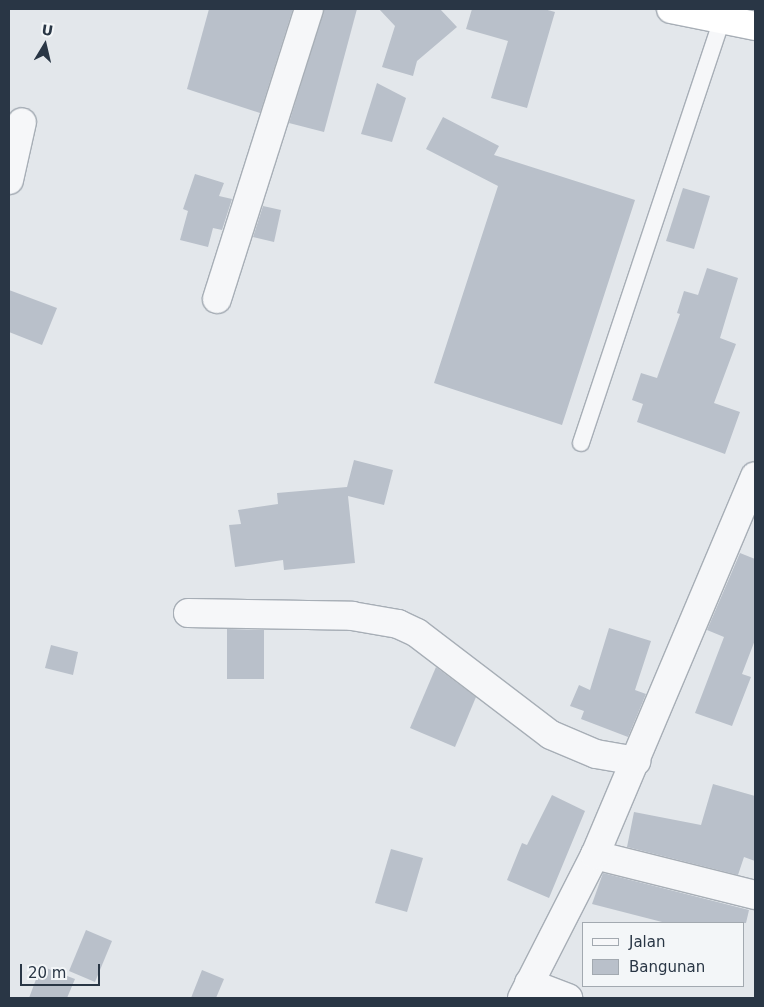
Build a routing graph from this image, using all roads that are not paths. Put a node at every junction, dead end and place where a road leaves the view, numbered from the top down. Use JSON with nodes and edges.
{"nodes":[{"id":1,"x":309,"y":9,"type":"edge"},
{"id":2,"x":671,"y":9,"type":"edge"},
{"id":3,"x":721,"y":21,"type":"junction"},
{"id":4,"x":755,"y":26,"type":"edge"},
{"id":5,"x":22,"y":122,"type":"dead end"},
{"id":6,"x":9,"y":180,"type":"edge"},
{"id":7,"x":217,"y":299,"type":"dead end"},
{"id":8,"x":581,"y":443,"type":"dead end"},
{"id":9,"x":755,"y":476,"type":"edge"},
{"id":10,"x":188,"y":614,"type":"dead end"},
{"id":11,"x":636,"y":761,"type":"junction"},
{"id":12,"x":596,"y":855,"type":"junction"},
{"id":13,"x":755,"y":895,"type":"edge"},
{"id":14,"x":526,"y":991,"type":"edge"},
{"id":15,"x":568,"y":998,"type":"edge"}],
"edges":[{"from":1,"to":7,"type":"street"},
{"from":2,"to":3,"type":"highway"},
{"from":3,"to":4,"type":"highway"},
{"from":3,"to":8,"type":"lane"},
{"from":5,"to":6,"type":"street"},
{"from":9,"to":11,"type":"street"},
{"from":10,"to":11,"type":"street"},
{"from":11,"to":12,"type":"street"},
{"from":12,"to":13,"type":"street"},
{"from":12,"to":14,"type":"street"},
{"from":14,"to":15,"type":"street"}]}
